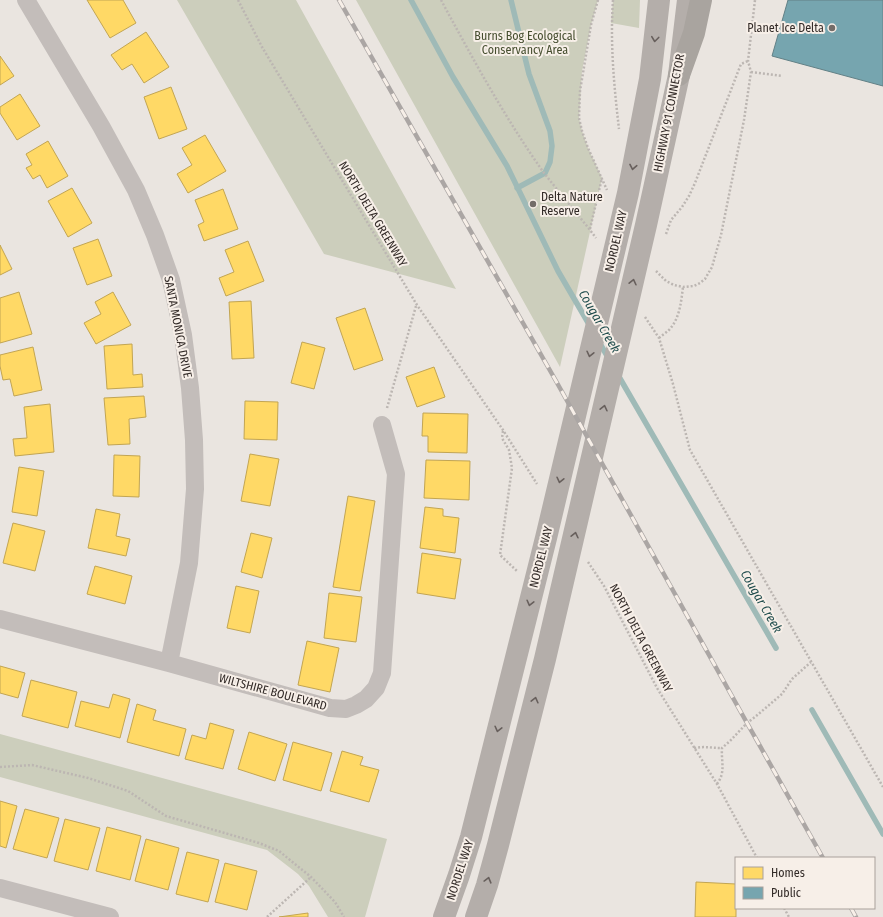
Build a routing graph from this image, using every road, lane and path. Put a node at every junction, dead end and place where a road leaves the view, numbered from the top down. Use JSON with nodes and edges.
{"nodes":[{"id":1,"x":26,"y":0,"type":"edge"},
{"id":2,"x":238,"y":0,"type":"edge"},
{"id":3,"x":442,"y":0,"type":"edge"},
{"id":4,"x":598,"y":0,"type":"edge"},
{"id":5,"x":613,"y":0,"type":"edge"},
{"id":6,"x":659,"y":0,"type":"edge"},
{"id":7,"x":688,"y":0,"type":"edge"},
{"id":8,"x":701,"y":0,"type":"edge"},
{"id":9,"x":755,"y":0,"type":"edge"},
{"id":10,"x":748,"y":61,"type":"junction"},
{"id":11,"x":751,"y":72,"type":"junction"},
{"id":12,"x":679,"y":75,"type":"junction"},
{"id":13,"x":782,"y":76,"type":"dead end"},
{"id":14,"x":620,"y":136,"type":"dead end"},
{"id":15,"x":544,"y":173,"type":"dead end"},
{"id":16,"x":590,"y":230,"type":"dead end"},
{"id":17,"x":665,"y":239,"type":"dead end"},
{"id":18,"x":417,"y":305,"type":"junction"},
{"id":19,"x":392,"y":392,"type":"dead end"},
{"id":20,"x":382,"y":425,"type":"dead end"},
{"id":21,"x":503,"y":430,"type":"junction"},
{"id":22,"x":541,"y":489,"type":"dead end"},
{"id":23,"x":587,"y":560,"type":"dead end"},
{"id":24,"x":518,"y":572,"type":"dead end"},
{"id":25,"x":0,"y":619,"type":"edge"},
{"id":26,"x":811,"y":662,"type":"junction"},
{"id":27,"x":169,"y":663,"type":"junction"},
{"id":28,"x":694,"y":748,"type":"junction"},
{"id":29,"x":722,"y":748,"type":"junction"},
{"id":30,"x":0,"y":767,"type":"edge"},
{"id":31,"x":717,"y":784,"type":"junction"},
{"id":32,"x":883,"y":787,"type":"edge"},
{"id":33,"x":756,"y":857,"type":"edge"},
{"id":34,"x":311,"y":877,"type":"junction"},
{"id":35,"x":0,"y":888,"type":"edge"},
{"id":36,"x":110,"y":917,"type":"edge"},
{"id":37,"x":266,"y":917,"type":"edge"},
{"id":38,"x":344,"y":917,"type":"edge"},
{"id":39,"x":444,"y":917,"type":"edge"},
{"id":40,"x":476,"y":917,"type":"edge"}],
"edges":[{"from":1,"to":27,"type":"street","name":"SANTA MONICA DRIVE"},
{"from":2,"to":18,"type":"path","name":"NORTH DELTA GREENWAY"},
{"from":3,"to":15,"type":"path"},
{"from":4,"to":16,"type":"path"},
{"from":5,"to":14,"type":"path"},
{"from":6,"to":39,"type":"main road","name":"NORDEL WAY","one_way":true},
{"from":7,"to":12,"type":"main road","name":"HIGHWAY 91 CONNECTOR"},
{"from":8,"to":12,"type":"highway"},
{"from":9,"to":10,"type":"path"},
{"from":10,"to":11,"type":"path"},
{"from":10,"to":17,"type":"path"},
{"from":11,"to":13,"type":"path"},
{"from":11,"to":26,"type":"path"},
{"from":40,"to":12,"type":"main road","name":"HIGHWAY 91 CONNECTOR","one_way":true},
{"from":18,"to":19,"type":"path"},
{"from":18,"to":21,"type":"path","name":"NORTH DELTA GREENWAY"},
{"from":20,"to":27,"type":"street","name":"WILTSHIRE BOULEVARD"},
{"from":21,"to":22,"type":"path","name":"NORTH DELTA GREENWAY"},
{"from":21,"to":24,"type":"path","name":"NORTH DELTA GREENWAY"},
{"from":23,"to":28,"type":"path","name":"NORTH DELTA GREENWAY"},
{"from":25,"to":27,"type":"street","name":"WILTSHIRE BOULEVARD"},
{"from":26,"to":29,"type":"path"},
{"from":26,"to":32,"type":"path"},
{"from":28,"to":29,"type":"path"},
{"from":28,"to":31,"type":"path","name":"NORTH DELTA GREENWAY"},
{"from":29,"to":31,"type":"path"},
{"from":30,"to":34,"type":"path"},
{"from":31,"to":33,"type":"path","name":"NORTH DELTA GREENWAY"},
{"from":34,"to":37,"type":"path"},
{"from":34,"to":38,"type":"path"},
{"from":35,"to":36,"type":"street"}]}
